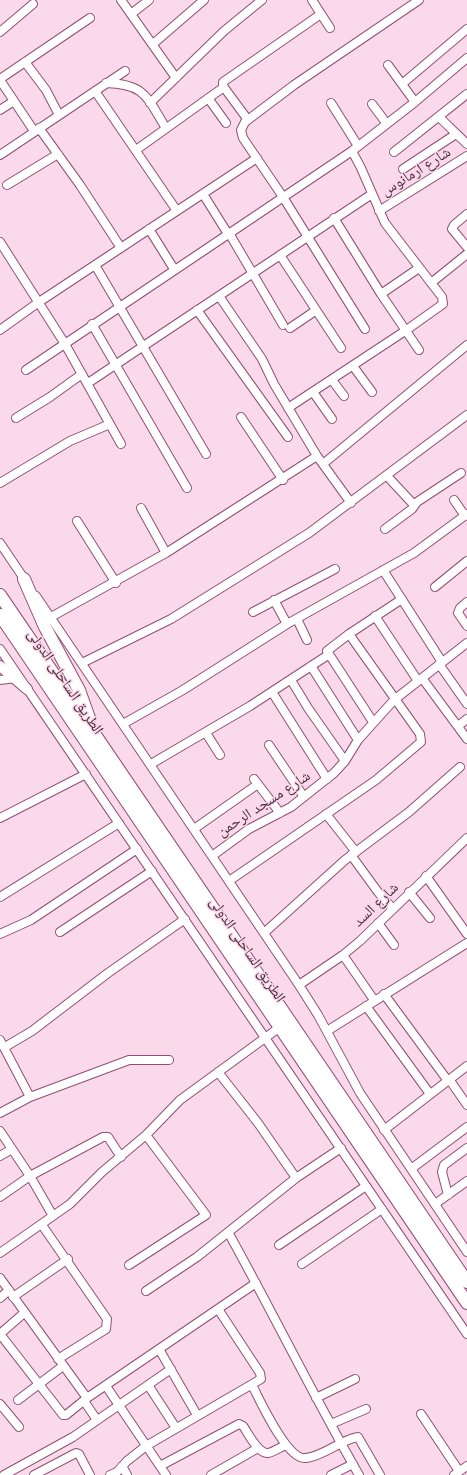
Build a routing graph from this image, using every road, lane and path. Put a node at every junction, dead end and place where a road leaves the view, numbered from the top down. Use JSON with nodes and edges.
{"nodes":[{"id":1,"x":121,"y":0,"type":"edge"},
{"id":2,"x":149,"y":0,"type":"edge"},
{"id":3,"x":204,"y":0,"type":"edge"},
{"id":4,"x":262,"y":0,"type":"edge"},
{"id":5,"x":312,"y":0,"type":"edge"},
{"id":6,"x":419,"y":0,"type":"edge"},
{"id":7,"x":251,"y":3,"type":"edge"},
{"id":8,"x":33,"y":4,"type":"dead end"},
{"id":9,"x":131,"y":14,"type":"junction"},
{"id":10,"x":321,"y":14,"type":"junction"},
{"id":11,"x":90,"y":18,"type":"dead end"},
{"id":12,"x":330,"y":28,"type":"dead end"},
{"id":13,"x":467,"y":29,"type":"edge"},
{"id":14,"x":0,"y":32,"type":"edge"},
{"id":15,"x":153,"y":44,"type":"junction"},
{"id":16,"x":467,"y":58,"type":"edge"},
{"id":17,"x":25,"y":62,"type":"junction"},
{"id":18,"x":388,"y":65,"type":"dead end"},
{"id":19,"x":125,"y":70,"type":"dead end"},
{"id":20,"x":1,"y":77,"type":"edge"},
{"id":21,"x":176,"y":78,"type":"junction"},
{"id":22,"x":106,"y":83,"type":"junction"},
{"id":23,"x":402,"y":84,"type":"junction"},
{"id":24,"x":224,"y":87,"type":"junction"},
{"id":25,"x":95,"y":90,"type":"junction"},
{"id":26,"x":467,"y":94,"type":"edge"},
{"id":27,"x":208,"y":98,"type":"junction"},
{"id":28,"x":14,"y":101,"type":"junction"},
{"id":29,"x":415,"y":102,"type":"junction"},
{"id":30,"x":150,"y":103,"type":"junction"},
{"id":31,"x":331,"y":103,"type":"dead end"},
{"id":32,"x":372,"y":104,"type":"dead end"},
{"id":33,"x":0,"y":110,"type":"edge"},
{"id":34,"x":59,"y":116,"type":"junction"},
{"id":35,"x":440,"y":117,"type":"junction"},
{"id":36,"x":248,"y":120,"type":"junction"},
{"id":37,"x":226,"y":123,"type":"dead end"},
{"id":38,"x":387,"y":124,"type":"junction"},
{"id":39,"x":166,"y":128,"type":"junction"},
{"id":40,"x":37,"y":130,"type":"junction"},
{"id":41,"x":456,"y":134,"type":"junction"},
{"id":42,"x":467,"y":144,"type":"edge"},
{"id":43,"x":355,"y":149,"type":"junction"},
{"id":44,"x":136,"y":150,"type":"junction"},
{"id":45,"x":394,"y":152,"type":"dead end"},
{"id":46,"x":58,"y":154,"type":"junction"},
{"id":47,"x":0,"y":155,"type":"edge"},
{"id":48,"x":467,"y":156,"type":"edge"},
{"id":49,"x":257,"y":158,"type":"junction"},
{"id":50,"x":403,"y":169,"type":"dead end"},
{"id":51,"x":7,"y":185,"type":"dead end"},
{"id":52,"x":203,"y":194,"type":"junction"},
{"id":53,"x":372,"y":194,"type":"junction"},
{"id":54,"x":283,"y":197,"type":"junction"},
{"id":55,"x":177,"y":211,"type":"junction"},
{"id":56,"x":379,"y":211,"type":"junction"},
{"id":57,"x":467,"y":214,"type":"edge"},
{"id":58,"x":334,"y":218,"type":"junction"},
{"id":59,"x":149,"y":229,"type":"junction"},
{"id":60,"x":228,"y":233,"type":"junction"},
{"id":61,"x":307,"y":237,"type":"junction"},
{"id":62,"x":0,"y":242,"type":"edge"},
{"id":63,"x":121,"y":248,"type":"junction"},
{"id":64,"x":467,"y":248,"type":"edge"},
{"id":65,"x":467,"y":254,"type":"edge"},
{"id":66,"x":280,"y":255,"type":"junction"},
{"id":67,"x":95,"y":265,"type":"junction"},
{"id":68,"x":419,"y":268,"type":"junction"},
{"id":69,"x":174,"y":269,"type":"junction"},
{"id":70,"x":253,"y":273,"type":"junction"},
{"id":71,"x":431,"y":283,"type":"junction"},
{"id":72,"x":381,"y":294,"type":"junction"},
{"id":73,"x":218,"y":296,"type":"junction"},
{"id":74,"x":39,"y":302,"type":"junction"},
{"id":75,"x":119,"y":306,"type":"junction"},
{"id":76,"x":197,"y":310,"type":"junction"},
{"id":77,"x":315,"y":311,"type":"junction"},
{"id":78,"x":92,"y":324,"type":"junction"},
{"id":79,"x":365,"y":329,"type":"dead end"},
{"id":80,"x":0,"y":330,"type":"edge"},
{"id":81,"x":406,"y":331,"type":"junction"},
{"id":82,"x":65,"y":344,"type":"junction"},
{"id":83,"x":467,"y":345,"type":"edge"},
{"id":84,"x":143,"y":346,"type":"junction"},
{"id":85,"x":341,"y":348,"type":"dead end"},
{"id":86,"x":419,"y":350,"type":"dead end"},
{"id":87,"x":116,"y":364,"type":"junction"},
{"id":88,"x":353,"y":366,"type":"junction"},
{"id":89,"x":26,"y":370,"type":"dead end"},
{"id":90,"x":82,"y":374,"type":"junction"},
{"id":91,"x":332,"y":380,"type":"junction"},
{"id":92,"x":88,"y":383,"type":"junction"},
{"id":93,"x":313,"y":392,"type":"junction"},
{"id":94,"x":372,"y":392,"type":"dead end"},
{"id":95,"x":344,"y":396,"type":"dead end"},
{"id":96,"x":288,"y":408,"type":"junction"},
{"id":97,"x":467,"y":415,"type":"edge"},
{"id":98,"x":240,"y":417,"type":"dead end"},
{"id":99,"x":16,"y":418,"type":"dead end"},
{"id":100,"x":332,"y":419,"type":"dead end"},
{"id":101,"x":110,"y":424,"type":"junction"},
{"id":102,"x":288,"y":437,"type":"dead end"},
{"id":103,"x":121,"y":444,"type":"dead end"},
{"id":104,"x":206,"y":454,"type":"dead end"},
{"id":105,"x":317,"y":456,"type":"junction"},
{"id":106,"x":323,"y":464,"type":"junction"},
{"id":107,"x":461,"y":473,"type":"dead end"},
{"id":108,"x":387,"y":476,"type":"junction"},
{"id":109,"x":282,"y":480,"type":"junction"},
{"id":110,"x":0,"y":483,"type":"edge"},
{"id":111,"x":187,"y":488,"type":"dead end"},
{"id":112,"x":454,"y":500,"type":"dead end"},
{"id":113,"x":351,"y":503,"type":"junction"},
{"id":114,"x":414,"y":505,"type":"junction"},
{"id":115,"x":141,"y":508,"type":"dead end"},
{"id":116,"x":466,"y":515,"type":"edge"},
{"id":117,"x":77,"y":521,"type":"dead end"},
{"id":118,"x":386,"y":529,"type":"dead end"},
{"id":119,"x":0,"y":543,"type":"edge"},
{"id":120,"x":166,"y":553,"type":"junction"},
{"id":121,"x":467,"y":561,"type":"edge"},
{"id":122,"x":335,"y":569,"type":"dead end"},
{"id":123,"x":383,"y":570,"type":"junction"},
{"id":124,"x":24,"y":579,"type":"junction"},
{"id":125,"x":116,"y":582,"type":"junction"},
{"id":126,"x":435,"y":587,"type":"dead end"},
{"id":127,"x":0,"y":595,"type":"edge"},
{"id":128,"x":274,"y":600,"type":"junction"},
{"id":129,"x":402,"y":600,"type":"junction"},
{"id":130,"x":467,"y":602,"type":"edge"},
{"id":131,"x":252,"y":612,"type":"dead end"},
{"id":132,"x":0,"y":615,"type":"edge"},
{"id":133,"x":375,"y":616,"type":"junction"},
{"id":134,"x":51,"y":617,"type":"junction"},
{"id":135,"x":297,"y":619,"type":"junction"},
{"id":136,"x":287,"y":624,"type":"junction"},
{"id":137,"x":467,"y":626,"type":"edge"},
{"id":138,"x":349,"y":634,"type":"junction"},
{"id":139,"x":307,"y":640,"type":"dead end"},
{"id":140,"x":467,"y":643,"type":"edge"},
{"id":141,"x":0,"y":649,"type":"edge"},
{"id":142,"x":328,"y":655,"type":"junction"},
{"id":143,"x":82,"y":663,"type":"junction"},
{"id":144,"x":440,"y":663,"type":"junction"},
{"id":145,"x":0,"y":666,"type":"edge"},
{"id":146,"x":311,"y":666,"type":"junction"},
{"id":147,"x":16,"y":678,"type":"junction"},
{"id":148,"x":0,"y":680,"type":"edge"},
{"id":149,"x":291,"y":680,"type":"junction"},
{"id":150,"x":420,"y":680,"type":"junction"},
{"id":151,"x":27,"y":689,"type":"junction"},
{"id":152,"x":272,"y":692,"type":"junction"},
{"id":153,"x":394,"y":700,"type":"junction"},
{"id":154,"x":467,"y":704,"type":"edge"},
{"id":155,"x":467,"y":719,"type":"edge"},
{"id":156,"x":372,"y":722,"type":"junction"},
{"id":157,"x":123,"y":724,"type":"junction"},
{"id":158,"x":458,"y":726,"type":"junction"},
{"id":159,"x":92,"y":731,"type":"junction"},
{"id":160,"x":206,"y":733,"type":"junction"},
{"id":161,"x":467,"y":739,"type":"edge"},
{"id":162,"x":358,"y":740,"type":"junction"},
{"id":163,"x":269,"y":745,"type":"dead end"},
{"id":164,"x":220,"y":755,"type":"dead end"},
{"id":165,"x":345,"y":761,"type":"junction"},
{"id":166,"x":150,"y":764,"type":"junction"},
{"id":167,"x":460,"y":768,"type":"dead end"},
{"id":168,"x":86,"y":774,"type":"junction"},
{"id":169,"x":327,"y":779,"type":"junction"},
{"id":170,"x":304,"y":797,"type":"junction"},
{"id":171,"x":280,"y":813,"type":"junction"},
{"id":172,"x":326,"y":814,"type":"junction"},
{"id":173,"x":0,"y":818,"type":"edge"},
{"id":174,"x":119,"y":823,"type":"junction"},
{"id":175,"x":194,"y":829,"type":"junction"},
{"id":176,"x":467,"y":838,"type":"edge"},
{"id":177,"x":137,"y":849,"type":"junction"},
{"id":178,"x":354,"y":854,"type":"junction"},
{"id":179,"x":212,"y":856,"type":"junction"},
{"id":180,"x":152,"y":871,"type":"junction"},
{"id":181,"x":426,"y":876,"type":"junction"},
{"id":182,"x":229,"y":881,"type":"junction"},
{"id":183,"x":409,"y":892,"type":"junction"},
{"id":184,"x":0,"y":897,"type":"edge"},
{"id":185,"x":393,"y":908,"type":"junction"},
{"id":186,"x":430,"y":918,"type":"dead end"},
{"id":187,"x":185,"y":919,"type":"junction"},
{"id":188,"x":378,"y":923,"type":"junction"},
{"id":189,"x":60,"y":932,"type":"dead end"},
{"id":190,"x":264,"y":933,"type":"junction"},
{"id":191,"x":0,"y":934,"type":"edge"},
{"id":192,"x":467,"y":934,"type":"edge"},
{"id":193,"x":394,"y":945,"type":"dead end"},
{"id":194,"x":466,"y":945,"type":"edge"},
{"id":195,"x":343,"y":955,"type":"junction"},
{"id":196,"x":300,"y":985,"type":"junction"},
{"id":197,"x":384,"y":994,"type":"junction"},
{"id":198,"x":374,"y":1000,"type":"junction"},
{"id":199,"x":366,"y":1006,"type":"junction"},
{"id":200,"x":280,"y":1028,"type":"junction"},
{"id":201,"x":327,"y":1031,"type":"junction"},
{"id":202,"x":265,"y":1038,"type":"junction"},
{"id":203,"x":2,"y":1044,"type":"edge"},
{"id":204,"x":169,"y":1060,"type":"dead end"},
{"id":205,"x":467,"y":1066,"type":"edge"},
{"id":206,"x":218,"y":1072,"type":"junction"},
{"id":207,"x":448,"y":1080,"type":"junction"},
{"id":208,"x":430,"y":1094,"type":"junction"},
{"id":209,"x":30,"y":1097,"type":"junction"},
{"id":210,"x":467,"y":1105,"type":"edge"},
{"id":211,"x":0,"y":1113,"type":"edge"},
{"id":212,"x":467,"y":1127,"type":"edge"},
{"id":213,"x":384,"y":1130,"type":"junction"},
{"id":214,"x":0,"y":1131,"type":"edge"},
{"id":215,"x":146,"y":1135,"type":"junction"},
{"id":216,"x":341,"y":1148,"type":"junction"},
{"id":217,"x":467,"y":1148,"type":"edge"},
{"id":218,"x":12,"y":1149,"type":"junction"},
{"id":219,"x":0,"y":1156,"type":"edge"},
{"id":220,"x":121,"y":1157,"type":"junction"},
{"id":221,"x":411,"y":1169,"type":"junction"},
{"id":222,"x":30,"y":1176,"type":"junction"},
{"id":223,"x":296,"y":1178,"type":"junction"},
{"id":224,"x":467,"y":1181,"type":"edge"},
{"id":225,"x":366,"y":1186,"type":"junction"},
{"id":226,"x":448,"y":1195,"type":"junction"},
{"id":227,"x":0,"y":1197,"type":"edge"},
{"id":228,"x":435,"y":1204,"type":"junction"},
{"id":229,"x":382,"y":1209,"type":"junction"},
{"id":230,"x":53,"y":1216,"type":"junction"},
{"id":231,"x":42,"y":1225,"type":"junction"},
{"id":232,"x":228,"y":1232,"type":"junction"},
{"id":233,"x":279,"y":1245,"type":"dead end"},
{"id":234,"x":467,"y":1252,"type":"edge"},
{"id":235,"x":0,"y":1253,"type":"edge"},
{"id":236,"x":68,"y":1259,"type":"junction"},
{"id":237,"x":302,"y":1264,"type":"dead end"},
{"id":238,"x":129,"y":1265,"type":"dead end"},
{"id":239,"x":0,"y":1278,"type":"edge"},
{"id":240,"x":256,"y":1282,"type":"junction"},
{"id":241,"x":467,"y":1282,"type":"edge"},
{"id":242,"x":146,"y":1291,"type":"dead end"},
{"id":243,"x":11,"y":1293,"type":"junction"},
{"id":244,"x":0,"y":1298,"type":"edge"},
{"id":245,"x":467,"y":1303,"type":"edge"},
{"id":246,"x":218,"y":1309,"type":"junction"},
{"id":247,"x":24,"y":1312,"type":"junction"},
{"id":248,"x":0,"y":1334,"type":"edge"},
{"id":249,"x":467,"y":1334,"type":"edge"},
{"id":250,"x":159,"y":1349,"type":"junction"},
{"id":251,"x":61,"y":1362,"type":"junction"},
{"id":252,"x":171,"y":1369,"type":"junction"},
{"id":253,"x":355,"y":1379,"type":"dead end"},
{"id":254,"x":40,"y":1384,"type":"junction"},
{"id":255,"x":148,"y":1385,"type":"junction"},
{"id":256,"x":252,"y":1385,"type":"junction"},
{"id":257,"x":106,"y":1386,"type":"junction"},
{"id":258,"x":316,"y":1398,"type":"junction"},
{"id":259,"x":86,"y":1399,"type":"junction"},
{"id":260,"x":18,"y":1400,"type":"dead end"},
{"id":261,"x":0,"y":1404,"type":"edge"},
{"id":262,"x":118,"y":1405,"type":"junction"},
{"id":263,"x":366,"y":1409,"type":"dead end"},
{"id":264,"x":421,"y":1414,"type":"dead end"},
{"id":265,"x":197,"y":1415,"type":"junction"},
{"id":266,"x":97,"y":1420,"type":"junction"},
{"id":267,"x":331,"y":1424,"type":"junction"},
{"id":268,"x":19,"y":1427,"type":"dead end"},
{"id":269,"x":176,"y":1428,"type":"junction"},
{"id":270,"x":341,"y":1443,"type":"junction"},
{"id":271,"x":286,"y":1445,"type":"junction"},
{"id":272,"x":146,"y":1446,"type":"junction"},
{"id":273,"x":258,"y":1448,"type":"junction"},
{"id":274,"x":353,"y":1464,"type":"junction"},
{"id":275,"x":122,"y":1466,"type":"junction"},
{"id":276,"x":160,"y":1466,"type":"junction"},
{"id":277,"x":467,"y":1466,"type":"edge"},
{"id":278,"x":457,"y":1473,"type":"edge"},
{"id":279,"x":4,"y":1475,"type":"edge"},
{"id":280,"x":34,"y":1475,"type":"edge"},
{"id":281,"x":90,"y":1475,"type":"edge"},
{"id":282,"x":110,"y":1475,"type":"edge"},
{"id":283,"x":126,"y":1475,"type":"edge"},
{"id":284,"x":166,"y":1475,"type":"edge"},
{"id":285,"x":211,"y":1475,"type":"edge"},
{"id":286,"x":331,"y":1475,"type":"edge"},
{"id":287,"x":360,"y":1475,"type":"edge"},
{"id":288,"x":380,"y":1475,"type":"edge"}],
"edges":[{"from":1,"to":9,"type":"street"},
{"from":2,"to":9,"type":"street"},
{"from":3,"to":15,"type":"street"},
{"from":4,"to":7,"type":"street"},
{"from":5,"to":10,"type":"street"},
{"from":6,"to":36,"type":"street"},
{"from":7,"to":21,"type":"street"},
{"from":8,"to":14,"type":"street"},
{"from":9,"to":15,"type":"street"},
{"from":10,"to":12,"type":"street"},
{"from":10,"to":24,"type":"street"},
{"from":11,"to":17,"type":"street"},
{"from":13,"to":23,"type":"street"},
{"from":15,"to":21,"type":"street"},
{"from":16,"to":29,"type":"street"},
{"from":17,"to":20,"type":"street"},
{"from":17,"to":34,"type":"street"},
{"from":18,"to":23,"type":"street"},
{"from":19,"to":22,"type":"street"},
{"from":20,"to":28,"type":"street"},
{"from":21,"to":30,"type":"street"},
{"from":22,"to":25,"type":"street"},
{"from":22,"to":30,"type":"street"},
{"from":23,"to":29,"type":"street"},
{"from":24,"to":27,"type":"street"},
{"from":24,"to":36,"type":"street"},
{"from":25,"to":34,"type":"street"},
{"from":25,"to":44,"type":"street"},
{"from":26,"to":35,"type":"street"},
{"from":27,"to":37,"type":"street"},
{"from":27,"to":39,"type":"street"},
{"from":28,"to":33,"type":"street"},
{"from":28,"to":40,"type":"street"},
{"from":29,"to":38,"type":"street"},
{"from":30,"to":39,"type":"street"},
{"from":31,"to":43,"type":"street"},
{"from":32,"to":38,"type":"street"},
{"from":34,"to":40,"type":"street"},
{"from":35,"to":41,"type":"street"},
{"from":35,"to":45,"type":"street"},
{"from":36,"to":49,"type":"street"},
{"from":38,"to":43,"type":"street"},
{"from":39,"to":44,"type":"street"},
{"from":40,"to":46,"type":"street"},
{"from":40,"to":47,"type":"street"},
{"from":41,"to":42,"type":"street"},
{"from":41,"to":50,"type":"street"},
{"from":43,"to":53,"type":"street"},
{"from":43,"to":54,"type":"street"},
{"from":44,"to":55,"type":"street"},
{"from":46,"to":51,"type":"street"},
{"from":46,"to":63,"type":"street"},
{"from":48,"to":56,"type":"street","name":"شارع ارمانوس"},
{"from":49,"to":52,"type":"street"},
{"from":49,"to":54,"type":"street"},
{"from":52,"to":55,"type":"street"},
{"from":52,"to":60,"type":"street"},
{"from":53,"to":56,"type":"street"},
{"from":53,"to":58,"type":"street"},
{"from":54,"to":60,"type":"street"},
{"from":54,"to":61,"type":"street"},
{"from":55,"to":59,"type":"street"},
{"from":56,"to":68,"type":"street"},
{"from":57,"to":64,"type":"street"},
{"from":58,"to":61,"type":"street"},
{"from":58,"to":72,"type":"street"},
{"from":59,"to":63,"type":"street"},
{"from":59,"to":69,"type":"street"},
{"from":60,"to":69,"type":"street"},
{"from":60,"to":70,"type":"street"},
{"from":61,"to":66,"type":"street"},
{"from":61,"to":79,"type":"street"},
{"from":62,"to":74,"type":"street"},
{"from":63,"to":67,"type":"street"},
{"from":65,"to":71,"type":"street"},
{"from":66,"to":70,"type":"street"},
{"from":66,"to":77,"type":"street"},
{"from":67,"to":74,"type":"street"},
{"from":67,"to":75,"type":"street"},
{"from":68,"to":71,"type":"street"},
{"from":68,"to":72,"type":"street"},
{"from":69,"to":75,"type":"street"},
{"from":70,"to":73,"type":"street"},
{"from":70,"to":77,"type":"street"},
{"from":71,"to":81,"type":"street"},
{"from":72,"to":81,"type":"street"},
{"from":73,"to":76,"type":"street"},
{"from":73,"to":96,"type":"street"},
{"from":74,"to":80,"type":"street"},
{"from":74,"to":82,"type":"street"},
{"from":75,"to":78,"type":"street"},
{"from":75,"to":84,"type":"street"},
{"from":76,"to":84,"type":"street"},
{"from":76,"to":102,"type":"street"},
{"from":77,"to":85,"type":"street"},
{"from":78,"to":82,"type":"street"},
{"from":78,"to":87,"type":"street"},
{"from":81,"to":86,"type":"street"},
{"from":81,"to":88,"type":"street"},
{"from":82,"to":89,"type":"street"},
{"from":82,"to":90,"type":"street"},
{"from":83,"to":106,"type":"street"},
{"from":84,"to":87,"type":"street"},
{"from":84,"to":104,"type":"street"},
{"from":87,"to":92,"type":"street"},
{"from":87,"to":111,"type":"street"},
{"from":88,"to":91,"type":"street"},
{"from":88,"to":94,"type":"street"},
{"from":90,"to":92,"type":"street"},
{"from":90,"to":99,"type":"street"},
{"from":91,"to":93,"type":"street"},
{"from":91,"to":95,"type":"street"},
{"from":92,"to":101,"type":"street"},
{"from":93,"to":96,"type":"street"},
{"from":93,"to":100,"type":"street"},
{"from":96,"to":105,"type":"street"},
{"from":97,"to":108,"type":"street"},
{"from":98,"to":109,"type":"street"},
{"from":101,"to":103,"type":"street"},
{"from":101,"to":110,"type":"street"},
{"from":105,"to":106,"type":"street"},
{"from":105,"to":109,"type":"street"},
{"from":106,"to":113,"type":"street"},
{"from":107,"to":114,"type":"street"},
{"from":108,"to":113,"type":"street"},
{"from":108,"to":114,"type":"street"},
{"from":109,"to":120,"type":"street"},
{"from":112,"to":116,"type":"street"},
{"from":113,"to":143,"type":"street"},
{"from":114,"to":118,"type":"street"},
{"from":115,"to":120,"type":"street"},
{"from":116,"to":123,"type":"street"},
{"from":117,"to":125,"type":"street"},
{"from":119,"to":124,"type":"street"},
{"from":120,"to":125,"type":"street"},
{"from":121,"to":126,"type":"street"},
{"from":122,"to":128,"type":"street"},
{"from":123,"to":129,"type":"street"},
{"from":123,"to":135,"type":"street"},
{"from":124,"to":134,"type":"street"},
{"from":124,"to":159,"type":"highway"},
{"from":125,"to":134,"type":"street"},
{"from":127,"to":159,"type":"highway","name":"الطريق الساحلى الدولى"},
{"from":128,"to":131,"type":"street"},
{"from":128,"to":136,"type":"street"},
{"from":129,"to":133,"type":"street"},
{"from":129,"to":144,"type":"street"},
{"from":130,"to":137,"type":"street"},
{"from":132,"to":200,"type":"highway","name":"الطريق الساحلى الدولى"},
{"from":133,"to":138,"type":"street"},
{"from":133,"to":150,"type":"street"},
{"from":134,"to":143,"type":"street"},
{"from":135,"to":136,"type":"street"},
{"from":135,"to":139,"type":"street"},
{"from":136,"to":157,"type":"street"},
{"from":138,"to":142,"type":"street"},
{"from":138,"to":153,"type":"street"},
{"from":140,"to":144,"type":"street","name":"شارع مسجد الرحمن"},
{"from":141,"to":151,"type":"street"},
{"from":142,"to":146,"type":"street"},
{"from":142,"to":156,"type":"street"},
{"from":143,"to":157,"type":"street"},
{"from":144,"to":150,"type":"street","name":"شارع مسجد الرحمن"},
{"from":144,"to":154,"type":"street"},
{"from":145,"to":147,"type":"main road"},
{"from":146,"to":149,"type":"street"},
{"from":146,"to":162,"type":"street"},
{"from":147,"to":148,"type":"street"},
{"from":147,"to":151,"type":"main road"},
{"from":149,"to":152,"type":"street"},
{"from":149,"to":165,"type":"street"},
{"from":150,"to":153,"type":"street","name":"شارع مسجد الرحمن"},
{"from":150,"to":158,"type":"street"},
{"from":151,"to":168,"type":"street"},
{"from":152,"to":160,"type":"street"},
{"from":152,"to":169,"type":"street"},
{"from":153,"to":156,"type":"street","name":"شارع مسجد الرحمن"},
{"from":153,"to":172,"type":"street"},
{"from":155,"to":158,"type":"street"},
{"from":156,"to":162,"type":"street","name":"شارع مسجد الرحمن"},
{"from":157,"to":166,"type":"street"},
{"from":158,"to":161,"type":"street"},
{"from":159,"to":241,"type":"highway","name":"الطريق الساحلى الدولى"},
{"from":160,"to":164,"type":"street"},
{"from":160,"to":166,"type":"street"},
{"from":162,"to":165,"type":"street","name":"شارع مسجد الرحمن"},
{"from":163,"to":170,"type":"street"},
{"from":165,"to":169,"type":"street","name":"شارع مسجد الرحمن"},
{"from":166,"to":175,"type":"street"},
{"from":167,"to":178,"type":"street"},
{"from":168,"to":173,"type":"street"},
{"from":168,"to":174,"type":"street"},
{"from":169,"to":170,"type":"street","name":"شارع مسجد الرحمن"},
{"from":170,"to":171,"type":"street","name":"شارع مسجد الرحمن"},
{"from":171,"to":175,"type":"street"},
{"from":171,"to":179,"type":"street","name":"شارع مسجد الرحمن"},
{"from":172,"to":178,"type":"street"},
{"from":172,"to":182,"type":"street"},
{"from":174,"to":177,"type":"street"},
{"from":174,"to":184,"type":"street"},
{"from":175,"to":179,"type":"street"},
{"from":176,"to":181,"type":"street","name":"شارع السد"},
{"from":177,"to":180,"type":"street"},
{"from":177,"to":191,"type":"street"},
{"from":178,"to":185,"type":"street"},
{"from":178,"to":190,"type":"street"},
{"from":179,"to":182,"type":"street"},
{"from":180,"to":187,"type":"street"},
{"from":180,"to":189,"type":"street"},
{"from":181,"to":183,"type":"street","name":"شارع السد"},
{"from":181,"to":192,"type":"street"},
{"from":182,"to":190,"type":"street"},
{"from":183,"to":185,"type":"street","name":"شارع السد"},
{"from":183,"to":186,"type":"street"},
{"from":185,"to":188,"type":"street","name":"شارع السد"},
{"from":187,"to":202,"type":"street"},
{"from":187,"to":203,"type":"street"},
{"from":188,"to":193,"type":"street"},
{"from":188,"to":195,"type":"street","name":"شارع السد"},
{"from":190,"to":196,"type":"street"},
{"from":194,"to":197,"type":"street"},
{"from":195,"to":196,"type":"street","name":"شارع السد"},
{"from":195,"to":198,"type":"street"},
{"from":196,"to":201,"type":"street"},
{"from":197,"to":198,"type":"street"},
{"from":197,"to":207,"type":"street"},
{"from":198,"to":199,"type":"street"},
{"from":199,"to":201,"type":"street"},
{"from":199,"to":208,"type":"street"},
{"from":200,"to":202,"type":"street"},
{"from":200,"to":245,"type":"highway","name":"الطريق الساحلى الدولى"},
{"from":201,"to":213,"type":"street"},
{"from":202,"to":206,"type":"street"},
{"from":202,"to":216,"type":"street"},
{"from":203,"to":209,"type":"street"},
{"from":204,"to":209,"type":"street"},
{"from":205,"to":207,"type":"street"},
{"from":206,"to":215,"type":"street"},
{"from":206,"to":223,"type":"street"},
{"from":207,"to":208,"type":"street"},
{"from":207,"to":210,"type":"street"},
{"from":208,"to":213,"type":"street"},
{"from":209,"to":211,"type":"street"},
{"from":212,"to":221,"type":"street"},
{"from":213,"to":221,"type":"street"},
{"from":214,"to":218,"type":"street"},
{"from":215,"to":220,"type":"street"},
{"from":215,"to":238,"type":"street"},
{"from":216,"to":223,"type":"street"},
{"from":216,"to":225,"type":"street"},
{"from":217,"to":226,"type":"street"},
{"from":218,"to":219,"type":"street"},
{"from":218,"to":222,"type":"street"},
{"from":220,"to":222,"type":"street"},
{"from":220,"to":230,"type":"street"},
{"from":221,"to":228,"type":"street"},
{"from":222,"to":227,"type":"street"},
{"from":222,"to":230,"type":"street"},
{"from":223,"to":232,"type":"street"},
{"from":224,"to":226,"type":"street"},
{"from":225,"to":229,"type":"street"},
{"from":225,"to":233,"type":"street"},
{"from":226,"to":228,"type":"street"},
{"from":228,"to":234,"type":"street"},
{"from":229,"to":237,"type":"street"},
{"from":229,"to":249,"type":"street"},
{"from":230,"to":231,"type":"street"},
{"from":231,"to":235,"type":"street"},
{"from":231,"to":236,"type":"street"},
{"from":232,"to":240,"type":"street"},
{"from":232,"to":242,"type":"street"},
{"from":236,"to":243,"type":"street"},
{"from":236,"to":251,"type":"street"},
{"from":239,"to":243,"type":"street"},
{"from":240,"to":246,"type":"street"},
{"from":240,"to":258,"type":"street"},
{"from":243,"to":244,"type":"street"},
{"from":243,"to":247,"type":"street"},
{"from":246,"to":250,"type":"street"},
{"from":246,"to":256,"type":"street"},
{"from":247,"to":248,"type":"street"},
{"from":247,"to":251,"type":"street"},
{"from":248,"to":254,"type":"street"},
{"from":250,"to":252,"type":"street"},
{"from":250,"to":257,"type":"street"},
{"from":251,"to":254,"type":"street"},
{"from":251,"to":259,"type":"street"},
{"from":252,"to":255,"type":"street"},
{"from":252,"to":265,"type":"street"},
{"from":253,"to":258,"type":"street"},
{"from":254,"to":259,"type":"street"},
{"from":254,"to":260,"type":"street"},
{"from":255,"to":262,"type":"street"},
{"from":255,"to":269,"type":"street"},
{"from":256,"to":265,"type":"street"},
{"from":256,"to":271,"type":"street"},
{"from":257,"to":259,"type":"street"},
{"from":257,"to":262,"type":"street"},
{"from":258,"to":267,"type":"street"},
{"from":259,"to":266,"type":"street"},
{"from":261,"to":268,"type":"street"},
{"from":262,"to":266,"type":"street"},
{"from":262,"to":272,"type":"street"},
{"from":263,"to":267,"type":"street"},
{"from":264,"to":278,"type":"street"},
{"from":265,"to":269,"type":"street"},
{"from":266,"to":279,"type":"street"},
{"from":267,"to":270,"type":"street"},
{"from":269,"to":272,"type":"street"},
{"from":270,"to":271,"type":"street"},
{"from":270,"to":274,"type":"street"},
{"from":270,"to":288,"type":"street"},
{"from":271,"to":273,"type":"street"},
{"from":272,"to":275,"type":"street"},
{"from":272,"to":276,"type":"street"},
{"from":273,"to":276,"type":"street"},
{"from":273,"to":285,"type":"street"},
{"from":274,"to":286,"type":"street"},
{"from":274,"to":287,"type":"street"},
{"from":275,"to":282,"type":"street"},
{"from":275,"to":283,"type":"street"},
{"from":276,"to":284,"type":"street"},
{"from":277,"to":278,"type":"street"},
{"from":280,"to":281,"type":"street"}]}
